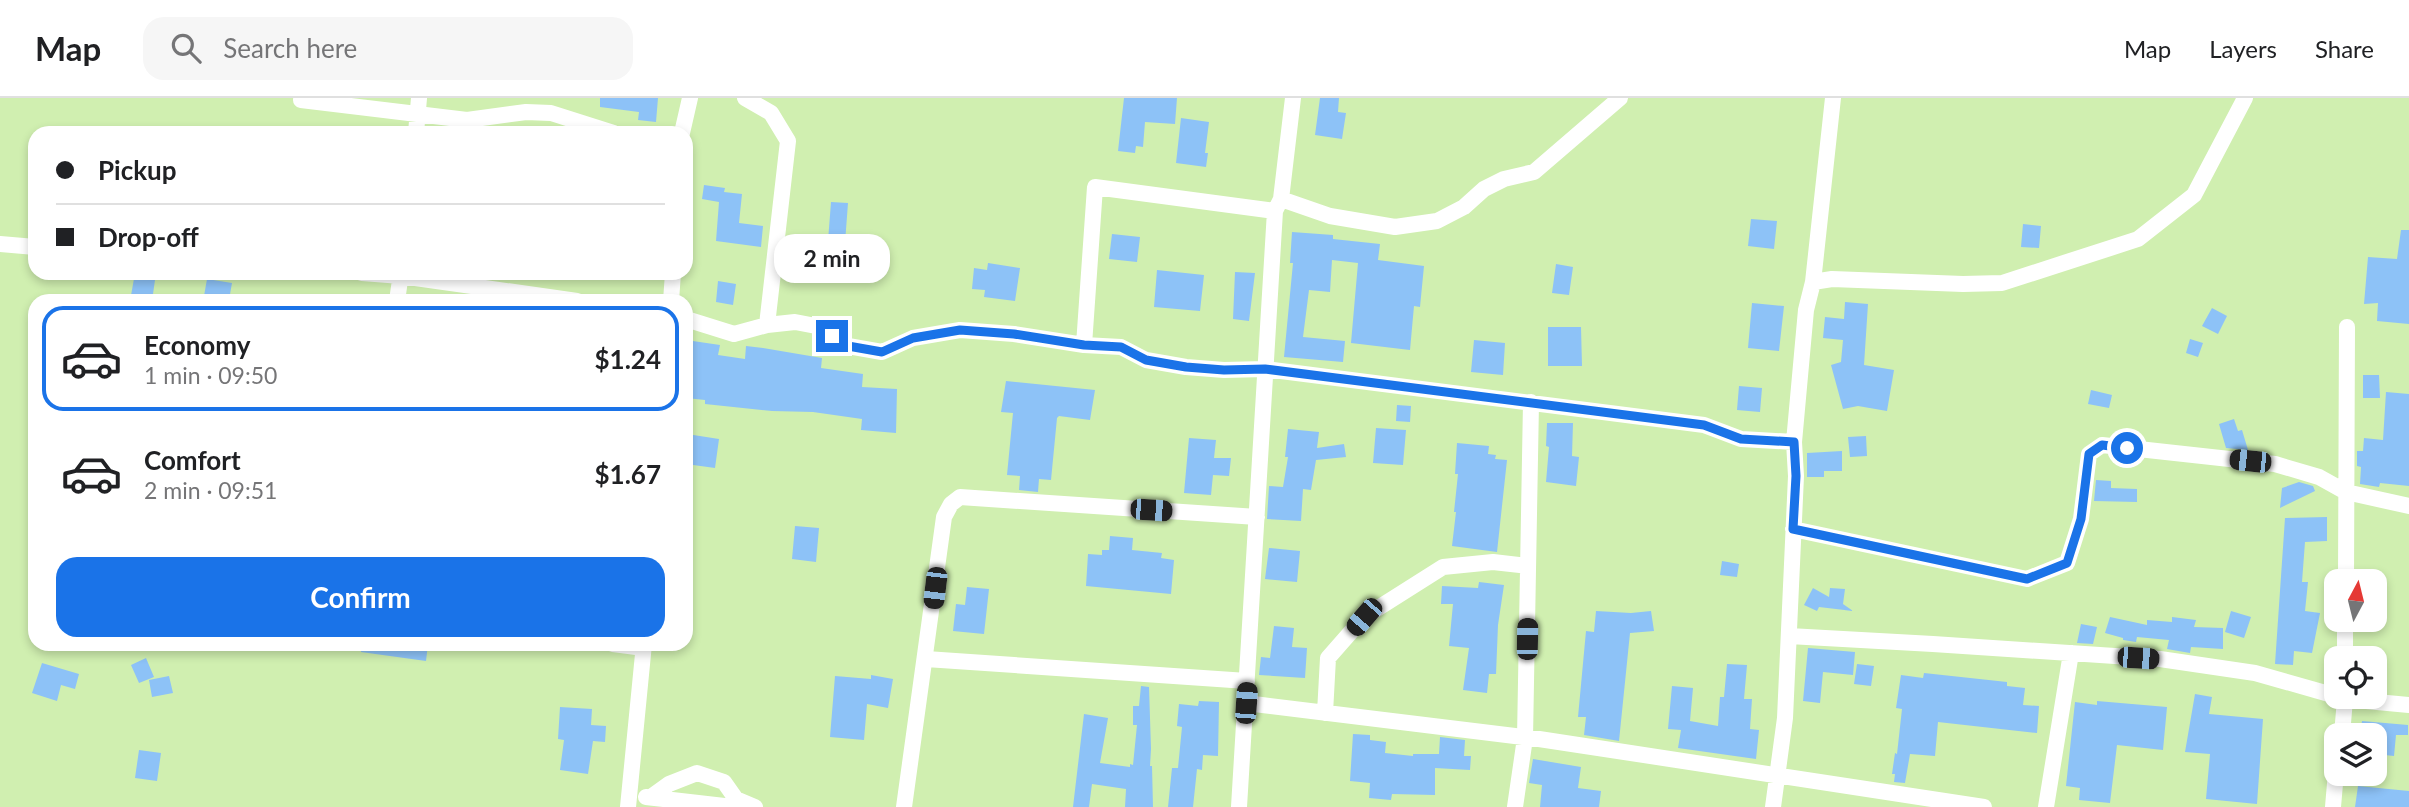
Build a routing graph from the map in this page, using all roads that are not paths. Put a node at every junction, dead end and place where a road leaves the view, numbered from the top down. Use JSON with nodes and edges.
{"nodes":[{"id":1,"x":690,"y":98,"type":"edge"},
{"id":2,"x":745,"y":98,"type":"edge"},
{"id":3,"x":1293,"y":98,"type":"edge"},
{"id":4,"x":1620,"y":98,"type":"edge"},
{"id":5,"x":1833,"y":98,"type":"edge"},
{"id":6,"x":2245,"y":98,"type":"edge"},
{"id":7,"x":301,"y":100,"type":"dead end"},
{"id":8,"x":418,"y":105,"type":"edge"},
{"id":9,"x":416,"y":126,"type":"edge"},
{"id":10,"x":592,"y":126,"type":"edge"},
{"id":11,"x":684,"y":126,"type":"edge"},
{"id":12,"x":1278,"y":205,"type":"junction"},
{"id":13,"x":0,"y":244,"type":"edge"},
{"id":14,"x":28,"y":246,"type":"edge"},
{"id":15,"x":435,"y":280,"type":"edge"},
{"id":16,"x":1813,"y":282,"type":"junction"},
{"id":17,"x":530,"y":294,"type":"edge"},
{"id":18,"x":693,"y":321,"type":"edge"},
{"id":19,"x":767,"y":324,"type":"junction"},
{"id":20,"x":2347,"y":327,"type":"dead end"},
{"id":21,"x":1084,"y":345,"type":"junction"},
{"id":22,"x":1265,"y":369,"type":"junction"},
{"id":23,"x":1531,"y":402,"type":"junction"},
{"id":24,"x":1794,"y":442,"type":"junction"},
{"id":25,"x":2346,"y":492,"type":"junction"},
{"id":26,"x":2409,"y":506,"type":"edge"},
{"id":27,"x":1257,"y":517,"type":"junction"},
{"id":28,"x":1793,"y":529,"type":"junction"},
{"id":29,"x":1528,"y":566,"type":"junction"},
{"id":30,"x":2346,"y":569,"type":"edge"},
{"id":31,"x":1788,"y":636,"type":"junction"},
{"id":32,"x":644,"y":651,"type":"edge"},
{"id":33,"x":2071,"y":653,"type":"junction"},
{"id":34,"x":926,"y":659,"type":"junction"},
{"id":35,"x":1247,"y":681,"type":"junction"},
{"id":36,"x":2324,"y":692,"type":"edge"},
{"id":37,"x":2387,"y":702,"type":"edge"},
{"id":38,"x":1246,"y":703,"type":"junction"},
{"id":39,"x":2409,"y":705,"type":"edge"},
{"id":40,"x":1325,"y":713,"type":"junction"},
{"id":41,"x":1525,"y":738,"type":"junction"},
{"id":42,"x":1777,"y":775,"type":"junction"},
{"id":43,"x":2335,"y":786,"type":"edge"},
{"id":44,"x":651,"y":797,"type":"junction"},
{"id":45,"x":629,"y":801,"type":"edge"},
{"id":46,"x":733,"y":807,"type":"edge"},
{"id":47,"x":755,"y":807,"type":"edge"},
{"id":48,"x":904,"y":807,"type":"edge"},
{"id":49,"x":1239,"y":807,"type":"edge"},
{"id":50,"x":1516,"y":807,"type":"edge"},
{"id":51,"x":1773,"y":807,"type":"edge"},
{"id":52,"x":1984,"y":807,"type":"edge"},
{"id":53,"x":2046,"y":807,"type":"edge"},
{"id":54,"x":2333,"y":807,"type":"edge"}],
"edges":[{"from":1,"to":11,"type":"street"},
{"from":2,"to":19,"type":"street"},
{"from":3,"to":12,"type":"street"},
{"from":4,"to":12,"type":"street"},
{"from":5,"to":16,"type":"street"},
{"from":6,"to":16,"type":"street"},
{"from":7,"to":8,"type":"street"},
{"from":8,"to":9,"type":"street"},
{"from":8,"to":10,"type":"street"},
{"from":12,"to":21,"type":"street"},
{"from":12,"to":22,"type":"street"},
{"from":13,"to":14,"type":"street"},
{"from":15,"to":17,"type":"street"},
{"from":16,"to":24,"type":"street"},
{"from":18,"to":19,"type":"street"},
{"from":19,"to":21,"type":"street"},
{"from":20,"to":25,"type":"street"},
{"from":21,"to":22,"type":"street"},
{"from":22,"to":23,"type":"street"},
{"from":22,"to":27,"type":"street"},
{"from":23,"to":24,"type":"street"},
{"from":23,"to":29,"type":"street"},
{"from":24,"to":28,"type":"street"},
{"from":25,"to":26,"type":"street"},
{"from":25,"to":28,"type":"street"},
{"from":25,"to":30,"type":"street"},
{"from":27,"to":34,"type":"street"},
{"from":27,"to":35,"type":"street"},
{"from":28,"to":31,"type":"street"},
{"from":29,"to":40,"type":"street"},
{"from":29,"to":41,"type":"street"},
{"from":31,"to":33,"type":"street"},
{"from":31,"to":42,"type":"street"},
{"from":32,"to":45,"type":"street"},
{"from":33,"to":36,"type":"street"},
{"from":33,"to":53,"type":"street"},
{"from":34,"to":35,"type":"street"},
{"from":34,"to":48,"type":"street"},
{"from":35,"to":38,"type":"street"},
{"from":37,"to":39,"type":"street"},
{"from":38,"to":40,"type":"street"},
{"from":38,"to":49,"type":"street"},
{"from":40,"to":41,"type":"street"},
{"from":41,"to":42,"type":"street"},
{"from":41,"to":50,"type":"street"},
{"from":42,"to":51,"type":"street"},
{"from":42,"to":52,"type":"street"},
{"from":43,"to":54,"type":"street"},
{"from":44,"to":45,"type":"street"},
{"from":44,"to":46,"type":"street"},
{"from":44,"to":47,"type":"street"}]}
